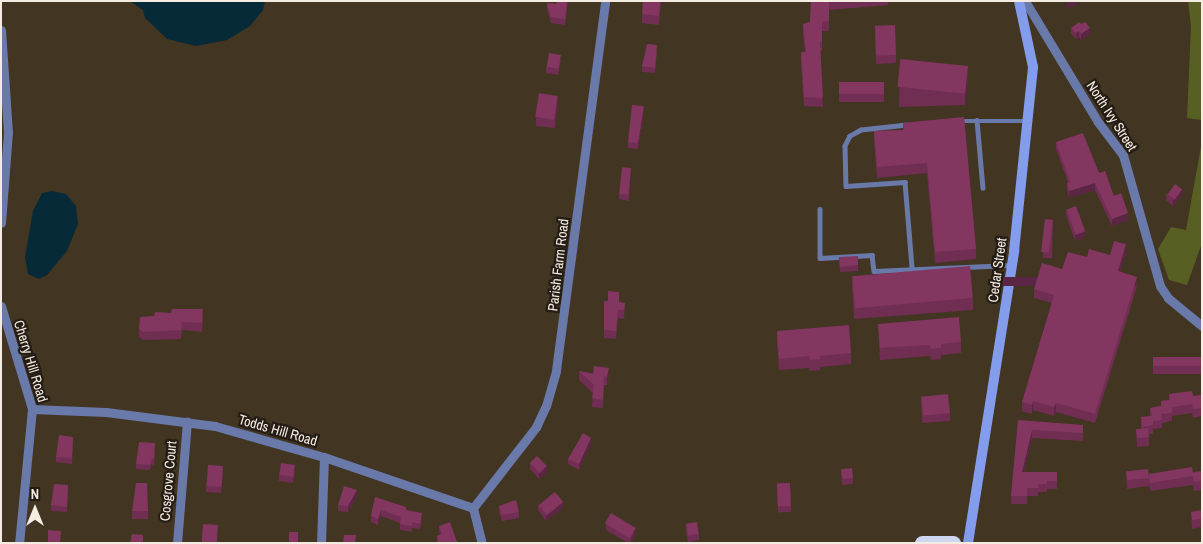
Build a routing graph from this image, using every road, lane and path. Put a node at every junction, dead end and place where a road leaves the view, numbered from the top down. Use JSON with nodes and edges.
{"nodes":[{"id":1,"x":605,"y":1,"type":"edge"},
{"id":2,"x":1018,"y":1,"type":"edge"},
{"id":3,"x":1025,"y":1,"type":"edge"},
{"id":4,"x":1,"y":30,"type":"edge"},
{"id":5,"x":976,"y":120,"type":"junction"},
{"id":6,"x":1028,"y":121,"type":"junction"},
{"id":7,"x":948,"y":122,"type":"edge"},
{"id":8,"x":911,"y":124,"type":"edge"},
{"id":9,"x":983,"y":188,"type":"dead end"},
{"id":10,"x":820,"y":209,"type":"dead end"},
{"id":11,"x":1,"y":223,"type":"edge"},
{"id":12,"x":1012,"y":265,"type":"junction"},
{"id":13,"x":912,"y":268,"type":"junction"},
{"id":14,"x":1,"y":306,"type":"edge"},
{"id":15,"x":1202,"y":326,"type":"edge"},
{"id":16,"x":32,"y":409,"type":"junction"},
{"id":17,"x":187,"y":421,"type":"junction"},
{"id":18,"x":324,"y":457,"type":"junction"},
{"id":19,"x":473,"y":508,"type":"junction"},
{"id":20,"x":19,"y":543,"type":"edge"},
{"id":21,"x":177,"y":543,"type":"edge"},
{"id":22,"x":322,"y":543,"type":"edge"},
{"id":23,"x":482,"y":543,"type":"edge"},
{"id":24,"x":922,"y":543,"type":"edge"},
{"id":25,"x":953,"y":543,"type":"edge"},
{"id":26,"x":968,"y":543,"type":"edge"}],
"edges":[{"from":1,"to":19,"type":"street","name":"Parish Farm Road"},
{"from":2,"to":6,"type":"main road","name":"Cedar Street"},
{"from":3,"to":15,"type":"street","name":"North Ivy Street"},
{"from":4,"to":11,"type":"street"},
{"from":5,"to":6,"type":"lane"},
{"from":5,"to":7,"type":"lane"},
{"from":5,"to":9,"type":"lane"},
{"from":6,"to":12,"type":"main road","name":"Cedar Street"},
{"from":8,"to":13,"type":"lane"},
{"from":10,"to":13,"type":"lane"},
{"from":12,"to":13,"type":"lane"},
{"from":12,"to":26,"type":"main road","name":"Cedar Street"},
{"from":14,"to":16,"type":"street","name":"Cherry Hill Road"},
{"from":16,"to":17,"type":"street","name":"Todds Hill Road"},
{"from":16,"to":20,"type":"street","name":"Cherry Hill Road"},
{"from":17,"to":18,"type":"street","name":"Todds Hill Road"},
{"from":17,"to":21,"type":"street","name":"Cosgrove Court"},
{"from":18,"to":19,"type":"street","name":"Todds Hill Road"},
{"from":18,"to":22,"type":"street"},
{"from":19,"to":23,"type":"street"},
{"from":24,"to":25,"type":"highway"}]}
